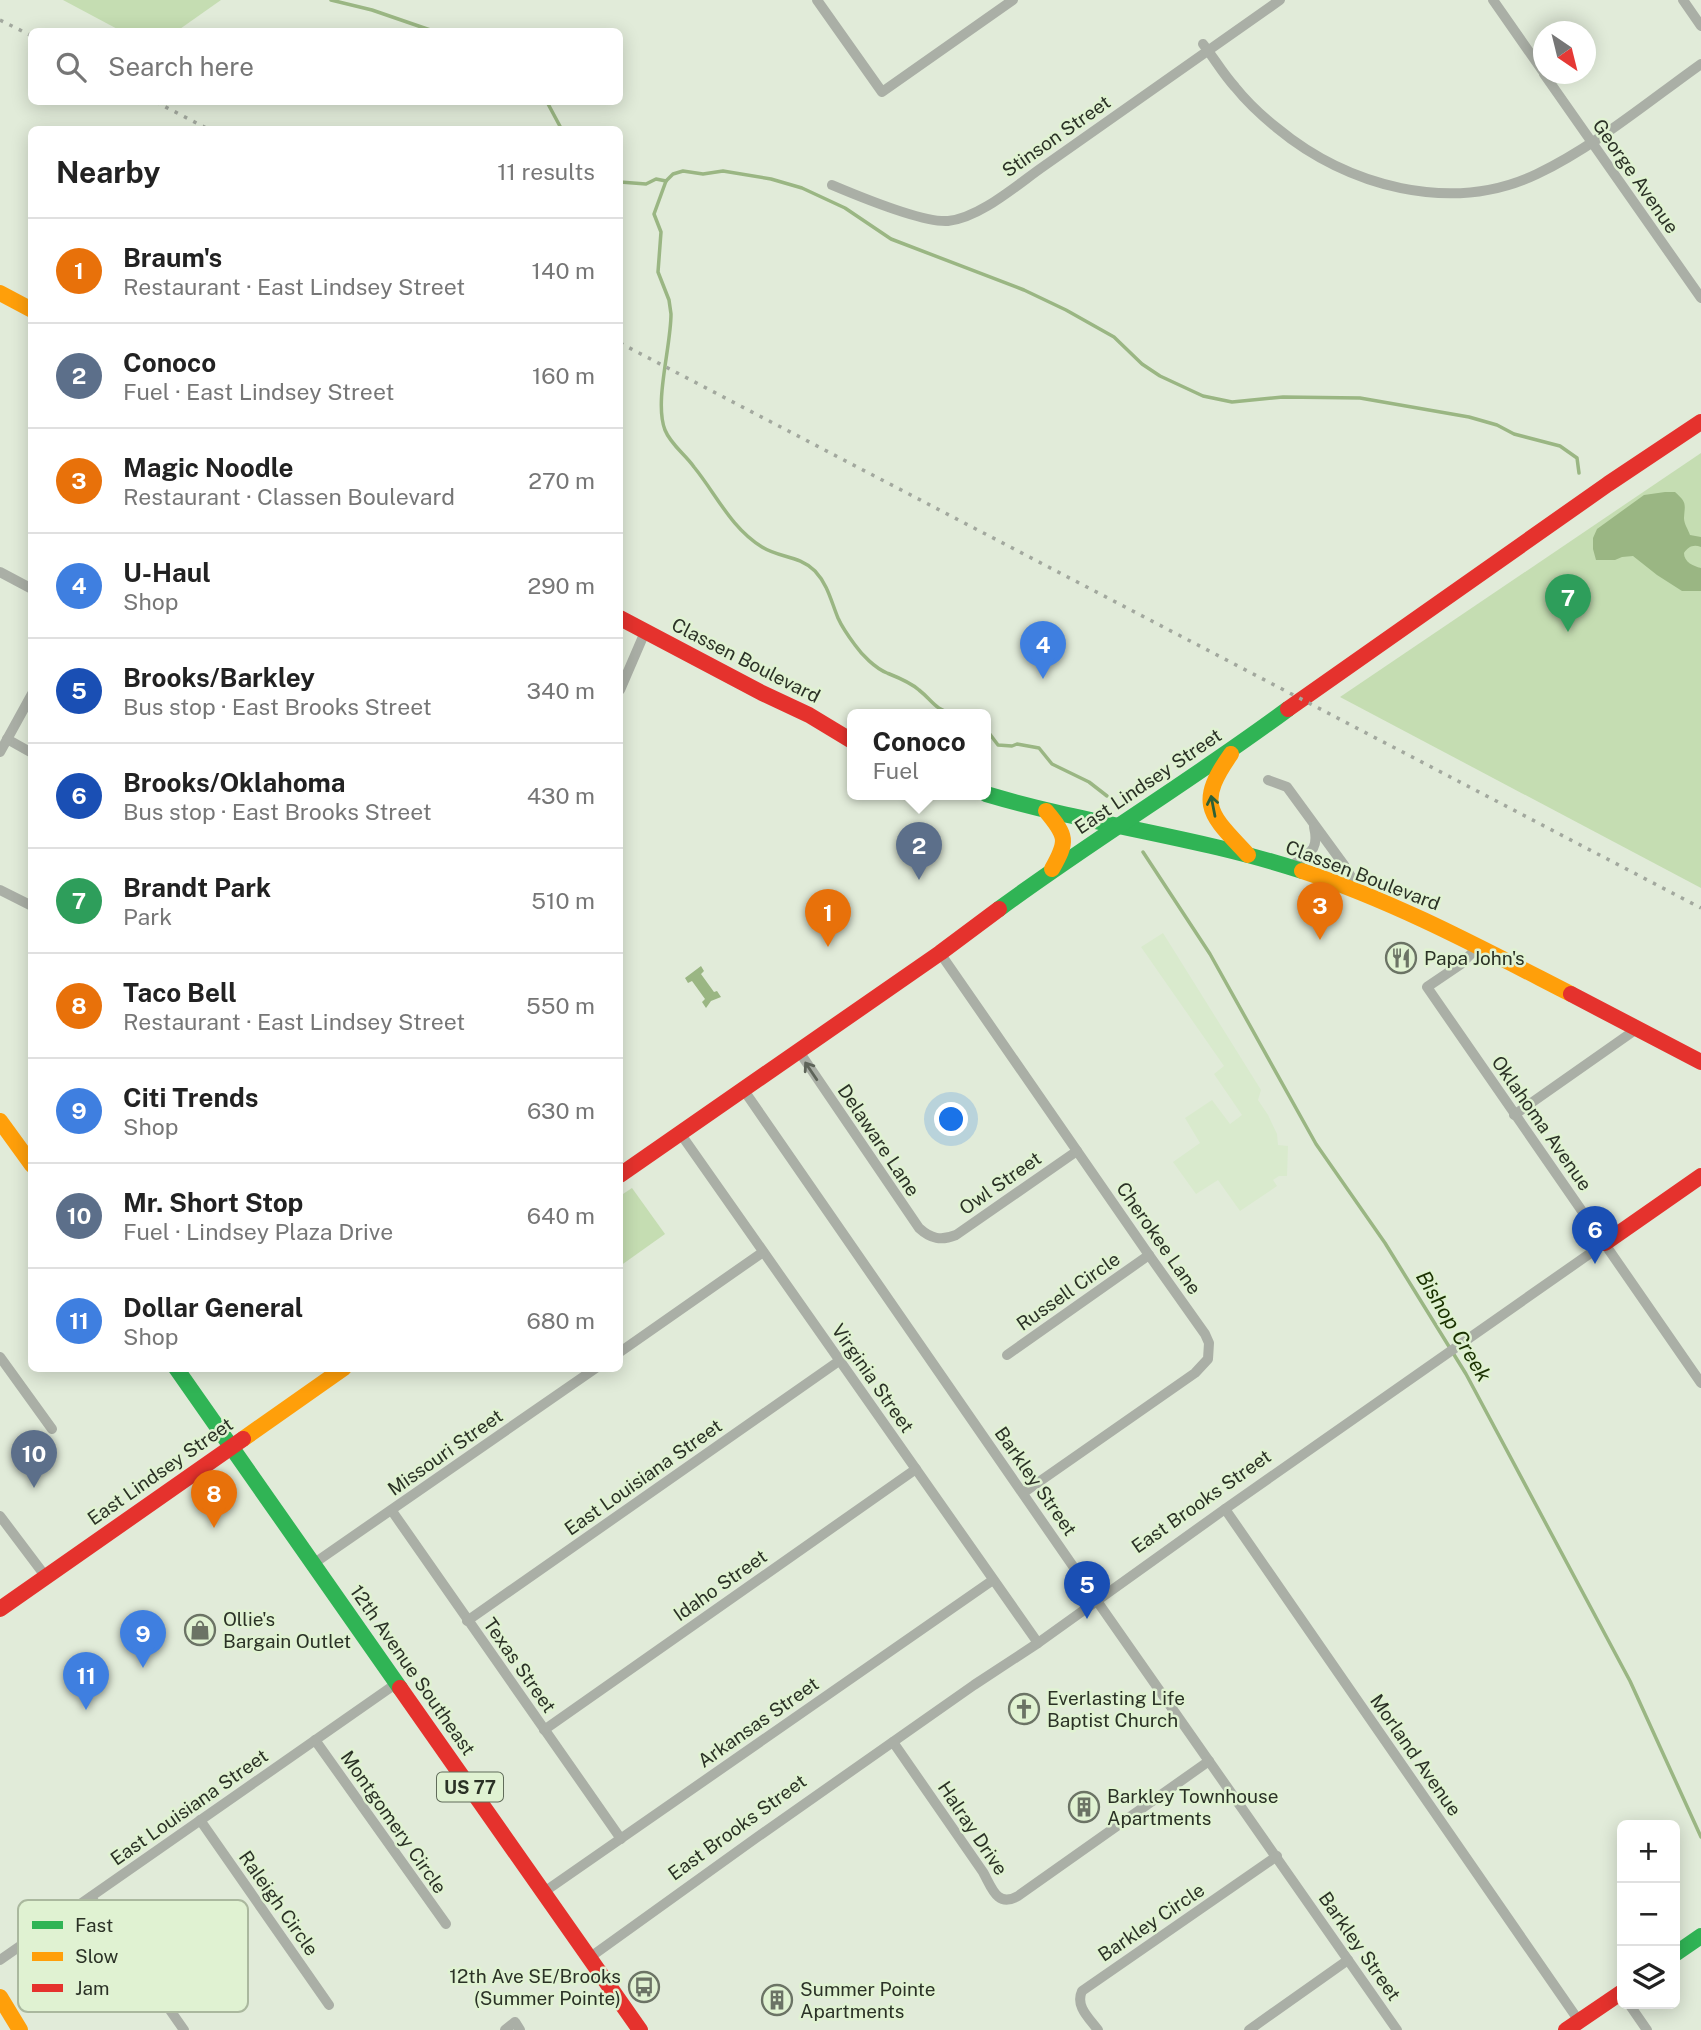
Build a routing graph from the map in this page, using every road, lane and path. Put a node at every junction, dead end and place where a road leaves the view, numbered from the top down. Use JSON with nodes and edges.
{"nodes":[{"id":1,"x":817,"y":0,"type":"edge"},
{"id":2,"x":1013,"y":0,"type":"edge"},
{"id":3,"x":1280,"y":0,"type":"edge"},
{"id":4,"x":1493,"y":0,"type":"edge"},
{"id":5,"x":1683,"y":0,"type":"edge"},
{"id":6,"x":1701,"y":26,"type":"edge"},
{"id":7,"x":1206,"y":47,"type":"junction"},
{"id":8,"x":1533,"y":57,"type":"edge"},
{"id":9,"x":1701,"y":64,"type":"edge"},
{"id":10,"x":1551,"y":84,"type":"edge"},
{"id":11,"x":1591,"y":142,"type":"junction"},
{"id":12,"x":832,"y":185,"type":"dead end"},
{"id":13,"x":0,"y":293,"type":"edge"},
{"id":14,"x":1701,"y":298,"type":"edge"},
{"id":15,"x":28,"y":308,"type":"edge"},
{"id":16,"x":1701,"y":422,"type":"edge"},
{"id":17,"x":0,"y":572,"type":"edge"},
{"id":18,"x":28,"y":587,"type":"edge"},
{"id":19,"x":623,"y":620,"type":"edge"},
{"id":20,"x":645,"y":632,"type":"junction"},
{"id":21,"x":623,"y":683,"type":"edge"},
{"id":22,"x":28,"y":701,"type":"edge"},
{"id":23,"x":847,"y":738,"type":"edge"},
{"id":24,"x":7,"y":739,"type":"junction"},
{"id":25,"x":1233,"y":750,"type":"junction"},
{"id":26,"x":28,"y":751,"type":"edge"},
{"id":27,"x":0,"y":752,"type":"edge"},
{"id":28,"x":1268,"y":780,"type":"dead end"},
{"id":29,"x":991,"y":796,"type":"edge"},
{"id":30,"x":1045,"y":811,"type":"junction"},
{"id":31,"x":1313,"y":824,"type":"junction"},
{"id":32,"x":1119,"y":825,"type":"junction"},
{"id":33,"x":1248,"y":855,"type":"junction"},
{"id":34,"x":1290,"y":867,"type":"junction"},
{"id":35,"x":1051,"y":871,"type":"junction"},
{"id":36,"x":0,"y":890,"type":"edge"},
{"id":37,"x":1360,"y":892,"type":"junction"},
{"id":38,"x":28,"y":904,"type":"edge"},
{"id":39,"x":1479,"y":946,"type":"junction"},
{"id":40,"x":940,"y":953,"type":"junction"},
{"id":41,"x":1637,"y":1028,"type":"junction"},
{"id":42,"x":798,"y":1050,"type":"junction"},
{"id":43,"x":1701,"y":1062,"type":"edge"},
{"id":44,"x":743,"y":1089,"type":"junction"},
{"id":45,"x":1514,"y":1115,"type":"junction"},
{"id":46,"x":0,"y":1121,"type":"edge"},
{"id":47,"x":680,"y":1133,"type":"junction"},
{"id":48,"x":1077,"y":1152,"type":"junction"},
{"id":49,"x":28,"y":1160,"type":"edge"},
{"id":50,"x":623,"y":1173,"type":"edge"},
{"id":51,"x":1701,"y":1176,"type":"edge"},
{"id":52,"x":940,"y":1239,"type":"joint"},
{"id":53,"x":1605,"y":1243,"type":"junction"},
{"id":54,"x":763,"y":1252,"type":"junction"},
{"id":55,"x":1149,"y":1255,"type":"junction"},
{"id":56,"x":623,"y":1350,"type":"edge"},
{"id":57,"x":1007,"y":1355,"type":"dead end"},
{"id":58,"x":0,"y":1357,"type":"edge"},
{"id":59,"x":1701,"y":1360,"type":"edge"},
{"id":60,"x":839,"y":1361,"type":"junction"},
{"id":61,"x":1690,"y":1367,"type":"junction"},
{"id":62,"x":179,"y":1372,"type":"edge"},
{"id":63,"x":338,"y":1372,"type":"edge"},
{"id":64,"x":590,"y":1372,"type":"edge"},
{"id":65,"x":1701,"y":1383,"type":"edge"},
{"id":66,"x":52,"y":1429,"type":"dead end"},
{"id":67,"x":232,"y":1446,"type":"junction"},
{"id":68,"x":916,"y":1469,"type":"junction"},
{"id":69,"x":1023,"y":1493,"type":"junction"},
{"id":70,"x":1225,"y":1509,"type":"junction"},
{"id":71,"x":392,"y":1511,"type":"junction"},
{"id":72,"x":0,"y":1516,"type":"edge"},
{"id":73,"x":313,"y":1564,"type":"junction"},
{"id":74,"x":46,"y":1577,"type":"junction"},
{"id":75,"x":993,"y":1580,"type":"junction"},
{"id":76,"x":1097,"y":1601,"type":"junction"},
{"id":77,"x":0,"y":1609,"type":"edge"},
{"id":78,"x":467,"y":1621,"type":"junction"},
{"id":79,"x":1038,"y":1643,"type":"junction"},
{"id":80,"x":397,"y":1683,"type":"junction"},
{"id":81,"x":544,"y":1730,"type":"junction"},
{"id":82,"x":315,"y":1740,"type":"junction"},
{"id":83,"x":893,"y":1742,"type":"junction"},
{"id":84,"x":1209,"y":1761,"type":"junction"},
{"id":85,"x":200,"y":1820,"type":"junction"},
{"id":86,"x":621,"y":1839,"type":"junction"},
{"id":87,"x":1277,"y":1856,"type":"junction"},
{"id":88,"x":544,"y":1892,"type":"junction"},
{"id":89,"x":91,"y":1897,"type":"junction"},
{"id":90,"x":87,"y":1900,"type":"edge"},
{"id":91,"x":93,"y":1900,"type":"edge"},
{"id":92,"x":446,"y":1924,"type":"dead end"},
{"id":93,"x":1701,"y":1936,"type":"edge"},
{"id":94,"x":18,"y":1948,"type":"edge"},
{"id":95,"x":1680,"y":1951,"type":"edge"},
{"id":96,"x":589,"y":1958,"type":"junction"},
{"id":97,"x":0,"y":1960,"type":"edge"},
{"id":98,"x":1348,"y":1960,"type":"junction"},
{"id":99,"x":0,"y":1997,"type":"edge"},
{"id":100,"x":1617,"y":1999,"type":"edge"},
{"id":101,"x":329,"y":2005,"type":"dead end"},
{"id":102,"x":1633,"y":2009,"type":"edge"},
{"id":103,"x":171,"y":2012,"type":"edge"},
{"id":104,"x":517,"y":2026,"type":"edge"},
{"id":105,"x":1573,"y":2026,"type":"edge"},
{"id":106,"x":20,"y":2030,"type":"edge"},
{"id":107,"x":184,"y":2030,"type":"edge"},
{"id":108,"x":505,"y":2030,"type":"edge"},
{"id":109,"x":640,"y":2030,"type":"edge"},
{"id":110,"x":1098,"y":2030,"type":"edge"},
{"id":111,"x":1248,"y":2030,"type":"edge"},
{"id":112,"x":1397,"y":2030,"type":"edge"},
{"id":113,"x":1647,"y":2030,"type":"edge"}],
"edges":[{"from":1,"to":2,"type":"street"},
{"from":3,"to":7,"type":"street","name":"Stinson Street"},
{"from":4,"to":8,"type":"street","name":"George Avenue"},
{"from":5,"to":6,"type":"street"},
{"from":7,"to":11,"type":"street"},
{"from":7,"to":12,"type":"street","name":"Stinson Street"},
{"from":9,"to":11,"type":"street"},
{"from":10,"to":11,"type":"street","name":"George Avenue"},
{"from":11,"to":14,"type":"street","name":"George Avenue"},
{"from":13,"to":15,"type":"main road"},
{"from":16,"to":25,"type":"main road","name":"East Lindsey Street"},
{"from":17,"to":18,"type":"street"},
{"from":19,"to":20,"type":"main road","name":"Classen Boulevard"},
{"from":20,"to":21,"type":"street"},
{"from":20,"to":23,"type":"main road","name":"Classen Boulevard"},
{"from":22,"to":24,"type":"street"},
{"from":24,"to":26,"type":"street"},
{"from":24,"to":27,"type":"street"},
{"from":25,"to":32,"type":"main road","name":"East Lindsey Street"},
{"from":33,"to":25,"type":"main road","one_way":true},
{"from":28,"to":31,"type":"street"},
{"from":29,"to":30,"type":"main road","name":"Classen Boulevard"},
{"from":30,"to":32,"type":"main road","name":"Classen Boulevard"},
{"from":30,"to":35,"type":"main road"},
{"from":31,"to":34,"type":"street"},
{"from":31,"to":37,"type":"street"},
{"from":32,"to":33,"type":"main road","name":"Classen Boulevard"},
{"from":32,"to":35,"type":"main road","name":"East Lindsey Street"},
{"from":33,"to":34,"type":"main road","name":"Classen Boulevard"},
{"from":34,"to":37,"type":"main road","name":"Classen Boulevard"},
{"from":35,"to":40,"type":"main road","name":"East Lindsey Street"},
{"from":36,"to":38,"type":"street"},
{"from":37,"to":39,"type":"main road","name":"Classen Boulevard"},
{"from":39,"to":41,"type":"main road","name":"Classen Boulevard"},
{"from":39,"to":45,"type":"street","name":"Oklahoma Avenue"},
{"from":40,"to":42,"type":"main road","name":"East Lindsey Street"},
{"from":40,"to":48,"type":"street","name":"Cherokee Lane"},
{"from":41,"to":43,"type":"main road","name":"Classen Boulevard"},
{"from":41,"to":45,"type":"street"},
{"from":42,"to":44,"type":"main road","name":"East Lindsey Street"},
{"from":52,"to":42,"type":"street","name":"Delaware Lane","one_way":true},
{"from":44,"to":47,"type":"main road","name":"East Lindsey Street"},
{"from":44,"to":69,"type":"street","name":"Barkley Street"},
{"from":45,"to":53,"type":"street","name":"Oklahoma Avenue"},
{"from":46,"to":49,"type":"main road"},
{"from":47,"to":50,"type":"main road","name":"East Lindsey Street"},
{"from":47,"to":54,"type":"street","name":"Virginia Street"},
{"from":48,"to":52,"type":"street","name":"Owl Street"},
{"from":48,"to":55,"type":"street","name":"Cherokee Lane"},
{"from":51,"to":53,"type":"main road","name":"East Brooks Street"},
{"from":53,"to":61,"type":"street","name":"Oklahoma Avenue"},
{"from":53,"to":70,"type":"street","name":"East Brooks Street"},
{"from":54,"to":56,"type":"street"},
{"from":54,"to":60,"type":"street","name":"Virginia Street"},
{"from":55,"to":57,"type":"street","name":"Russell Circle"},
{"from":55,"to":69,"type":"street","name":"Cherokee Lane"},
{"from":58,"to":66,"type":"street"},
{"from":59,"to":61,"type":"street"},
{"from":60,"to":68,"type":"street","name":"Virginia Street"},
{"from":60,"to":78,"type":"street","name":"East Louisiana Street"},
{"from":61,"to":65,"type":"street","name":"Oklahoma Avenue"},
{"from":62,"to":67,"type":"main road","name":"12th Avenue Southeast","number":"US 77"},
{"from":63,"to":67,"type":"main road","name":"East Lindsey Street"},
{"from":64,"to":71,"type":"street","name":"Missouri Street"},
{"from":67,"to":73,"type":"main road","name":"12th Avenue Southeast","number":"US 77"},
{"from":67,"to":74,"type":"main road","name":"East Lindsey Street"},
{"from":68,"to":75,"type":"street","name":"Virginia Street"},
{"from":68,"to":81,"type":"street","name":"Idaho Street"},
{"from":69,"to":76,"type":"street","name":"Barkley Street"},
{"from":70,"to":76,"type":"street","name":"East Brooks Street"},
{"from":70,"to":105,"type":"street","name":"Morland Avenue"},
{"from":71,"to":73,"type":"street","name":"Missouri Street"},
{"from":71,"to":78,"type":"street","name":"Texas Street"},
{"from":72,"to":74,"type":"street"},
{"from":73,"to":80,"type":"main road","name":"12th Avenue Southeast","number":"US 77"},
{"from":74,"to":77,"type":"main road","name":"East Lindsey Street"},
{"from":75,"to":79,"type":"street","name":"Virginia Street"},
{"from":75,"to":86,"type":"street","name":"Arkansas Street"},
{"from":76,"to":79,"type":"street","name":"East Brooks Street"},
{"from":76,"to":84,"type":"street","name":"Barkley Street"},
{"from":78,"to":81,"type":"street","name":"Texas Street"},
{"from":79,"to":83,"type":"street","name":"East Brooks Street"},
{"from":80,"to":82,"type":"street","name":"East Louisiana Street"},
{"from":80,"to":88,"type":"main road","name":"12th Avenue Southeast","number":"US 77"},
{"from":81,"to":86,"type":"street","name":"Texas Street"},
{"from":82,"to":85,"type":"street","name":"East Louisiana Street"},
{"from":82,"to":92,"type":"street","name":"Montgomery Circle"},
{"from":83,"to":84,"type":"street","name":"Halray Drive"},
{"from":83,"to":96,"type":"street","name":"East Brooks Street"},
{"from":84,"to":87,"type":"street","name":"Barkley Street"},
{"from":85,"to":89,"type":"street","name":"East Louisiana Street"},
{"from":85,"to":101,"type":"street","name":"Raleigh Circle"},
{"from":86,"to":88,"type":"street","name":"Arkansas Street"},
{"from":87,"to":98,"type":"street","name":"Barkley Street"},
{"from":87,"to":110,"type":"street","name":"Barkley Circle"},
{"from":88,"to":96,"type":"main road","name":"12th Avenue Southeast","number":"US 77"},
{"from":89,"to":90,"type":"street","name":"East Louisiana Street"},
{"from":89,"to":91,"type":"street"},
{"from":93,"to":95,"type":"main road"},
{"from":94,"to":97,"type":"street","name":"East Louisiana Street"},
{"from":96,"to":109,"type":"main road","name":"12th Avenue Southeast","number":"US 77"},
{"from":98,"to":111,"type":"street"},
{"from":98,"to":112,"type":"street","name":"Barkley Street"},
{"from":99,"to":106,"type":"main road"},
{"from":100,"to":105,"type":"main road"},
{"from":102,"to":113,"type":"street"},
{"from":103,"to":107,"type":"street"},
{"from":104,"to":108,"type":"street"}]}
